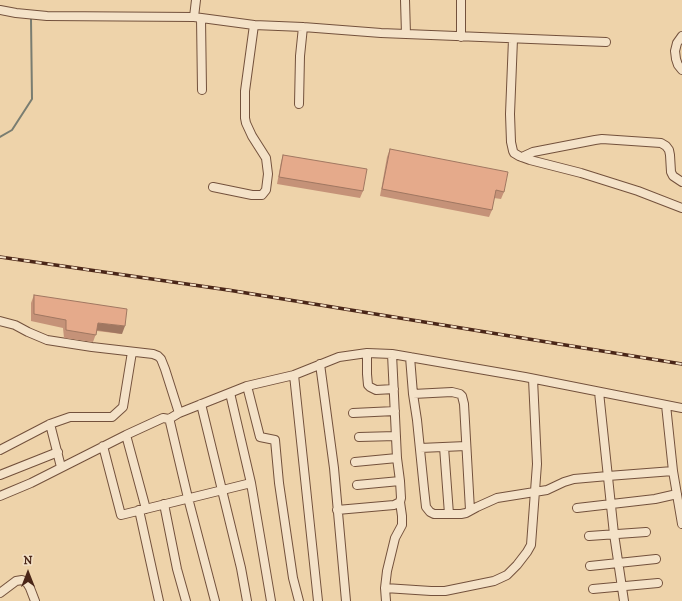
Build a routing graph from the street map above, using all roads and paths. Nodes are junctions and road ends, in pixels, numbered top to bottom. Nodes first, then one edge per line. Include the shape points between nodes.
1 (196, 0) edge
2 (405, 0) edge
3 (461, 0) edge
4 (0, 10) edge
5 (198, 18) junction
6 (254, 25) junction
7 (303, 27) junction
8 (406, 34) junction
9 (682, 36) edge
10 (461, 37) junction
11 (513, 39) junction
12 (606, 42) dead end
13 (682, 70) edge
14 (202, 90) dead end
15 (299, 104) dead end
16 (522, 157) junction
17 (682, 182) edge
18 (213, 187) dead end
19 (682, 208) edge
20 (0, 321) edge
21 (132, 352) junction
22 (367, 354) junction
23 (392, 354) junction
24 (410, 357) junction
25 (320, 364) junction
26 (294, 375) junction
27 (532, 379) junction
28 (247, 386) junction
29 (394, 389) junction
30 (599, 392) junction
31 (230, 393) junction
32 (413, 394) junction
33 (201, 404) junction
34 (666, 405) junction
35 (682, 408) edge
36 (395, 411) junction
37 (353, 413) dead end
38 (179, 414) junction
39 (169, 418) junction
40 (50, 424) junction
41 (126, 435) junction
42 (396, 436) junction
43 (359, 437) dead end
44 (103, 446) junction
45 (466, 446) junction
46 (444, 447) junction
47 (420, 448) junction
48 (0, 450) edge
49 (58, 452) junction
50 (398, 458) junction
51 (355, 462) dead end
52 (61, 467) junction
53 (673, 471) junction
54 (0, 475) edge
55 (608, 476) junction
56 (400, 481) junction
57 (251, 483) junction
58 (357, 485) dead end
59 (222, 490) junction
60 (535, 493) junction
61 (677, 494) junction
62 (0, 496) edge
63 (188, 498) junction
64 (400, 502) junction
65 (164, 504) junction
66 (610, 504) junction
67 (577, 508) dead end
68 (143, 510) junction
69 (337, 510) junction
70 (470, 510) junction
71 (449, 514) junction
72 (682, 524) edge
73 (646, 532) dead end
74 (614, 534) junction
75 (589, 536) dead end
76 (656, 559) dead end
77 (618, 563) junction
78 (590, 566) dead end
79 (658, 583) dead end
80 (622, 586) junction
81 (385, 588) junction
82 (592, 589) dead end
83 (0, 593) edge
84 (35, 601) edge
85 (159, 601) edge
86 (186, 601) edge
87 (215, 601) edge
88 (247, 601) edge
89 (271, 601) edge
90 (299, 601) edge
91 (318, 601) edge
92 (346, 601) edge
93 (386, 601) edge
94 (624, 601) edge

1 - 5 street
2 - 8 street
3 - 10 street
4 - 5 street via 47,16
5 - 6 street
5 - 14 street
6 - 7 street
6 - 18 street via 244,99 246,123 266,158 266,190 262,195 252,195
7 - 8 street
7 - 15 street
8 - 10 street
9 - 13 street via 675,51 678,65
10 - 11 street
11 - 12 street
11 - 16 street via 511,142 514,153
16 - 17 street via 533,152 602,139 661,143 669,150 673,176
16 - 19 street via 638,191
20 - 21 street via 47,340
21 - 38 street via 153,354 161,359
21 - 40 street via 123,407 112,417 70,417
22 - 23 street
22 - 25 street via 339,357
22 - 29 street via 368,385 376,390
23 - 24 street
23 - 29 street
24 - 27 street
24 - 32 street
25 - 26 street
25 - 69 street
26 - 28 street
26 - 91 street
27 - 30 street
27 - 60 street via 537,464
28 - 31 street
28 - 90 street via 260,437 275,440 278,483
29 - 36 street
30 - 34 street
30 - 55 street
31 - 33 street
31 - 57 street
32 - 45 street via 460,394 463,400
32 - 47 street
33 - 38 street
33 - 59 street
34 - 35 street
34 - 53 street
36 - 37 street
36 - 42 street
38 - 39 street
39 - 41 street via 163,418
39 - 63 street
40 - 48 street
40 - 49 street
41 - 44 street
41 - 68 street
42 - 43 street
42 - 50 street
44 - 52 street
44 - 68 street via 121,514
45 - 46 street
45 - 70 street
46 - 47 street
46 - 71 street
47 - 71 street via 426,506 434,514
49 - 52 street
49 - 54 street
50 - 51 street
50 - 56 street
52 - 62 street
53 - 55 street
53 - 61 street
55 - 60 street via 574,479
55 - 66 street
56 - 58 street
56 - 64 street
57 - 59 street
57 - 89 street
59 - 63 street
59 - 88 street
60 - 70 street via 497,498
60 - 81 street via 531,545 507,574 494,581 446,591
61 - 66 street
61 - 72 street
63 - 65 street
63 - 87 street
64 - 69 street via 394,505
64 - 81 street via 402,524 395,538
65 - 68 street
65 - 86 street
66 - 67 street
66 - 74 street
68 - 85 street
69 - 92 street
70 - 71 street via 461,514
73 - 74 street
74 - 75 street
74 - 77 street
76 - 77 street
77 - 78 street
77 - 80 street
79 - 80 street
80 - 82 street
80 - 94 street
81 - 93 street
83 - 84 street via 16,581 24,581

